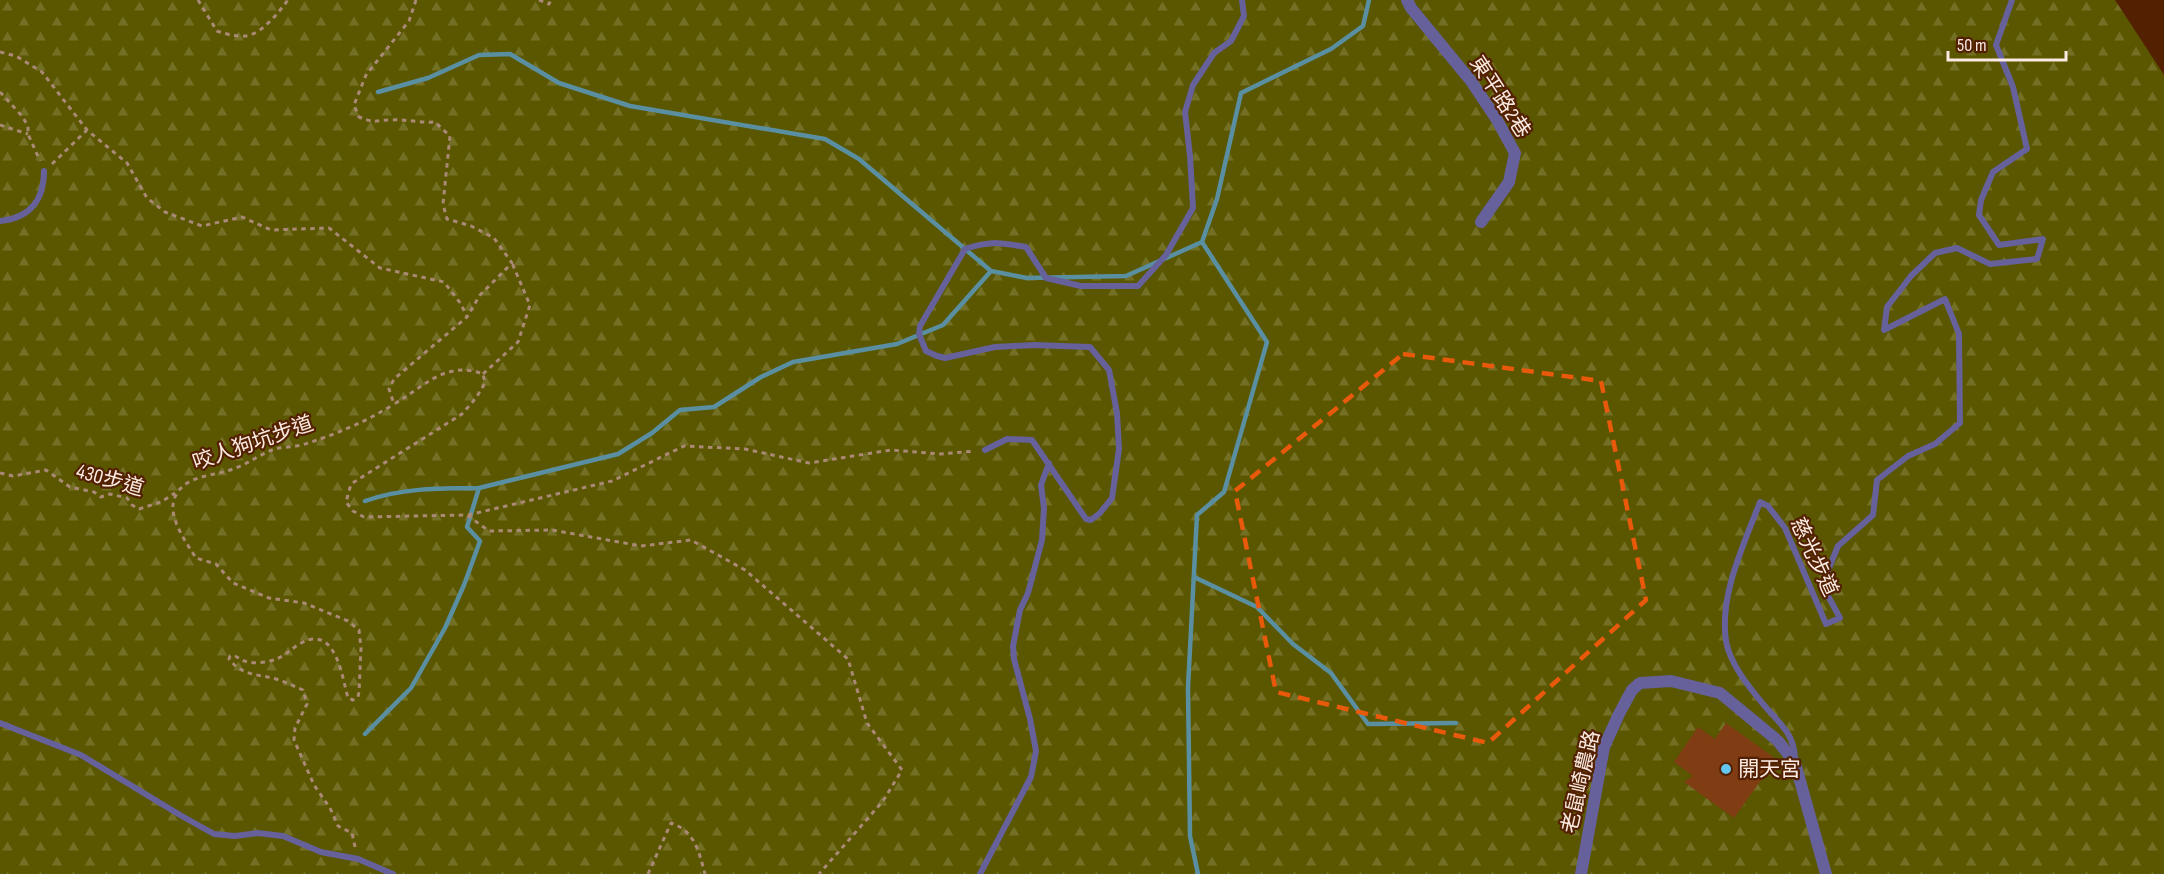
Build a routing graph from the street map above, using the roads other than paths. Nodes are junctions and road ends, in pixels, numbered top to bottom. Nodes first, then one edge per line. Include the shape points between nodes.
1 (1242, 0) edge
2 (1407, 0) edge
3 (2012, 0) edge
4 (44, 171) road end
5 (0, 221) edge
6 (1481, 222) dead end
7 (985, 450) road end
8 (1049, 463) junction
9 (0, 723) edge
10 (1795, 763) junction
11 (393, 874) edge
12 (980, 874) edge
13 (1581, 874) edge
14 (1826, 874) edge

1 - 8 lane via 1244,16 1231,41 1214,54 1193,85 1185,112 1192,208 1166,255 1138,285 1081,286 1046,278 1026,247 980,243 965,249 920,327 926,351 945,358 995,347 1090,347 1109,370 1117,413 1119,449 1112,498 1100,513 1086,519
2 - 6 street, 東平路2巷 via 1471,81 1515,153 1509,182
3 - 10 lane, 慈光步道 via 1996,45 2013,87 2026,149 1993,172 1979,215 1999,245 2043,239 2037,259 1990,264 1957,248 1935,253 1887,308 1884,330 1945,300 1959,334 1960,423 1935,444 1908,456 1877,480 1873,515 1838,546 1822,585 1840,618 1826,624 1785,528 1768,506 1760,502 1740,549 1725,610 1726,642 1738,670 1791,737
4 - 5 lane via 44,187 35,204 12,220
7 - 8 lane via 1007,439 1032,440
8 - 12 lane via 1041,484 1042,540 1013,646 1036,751 1031,777
9 - 11 lane via 81,755 214,834 284,836
10 - 13 street, 老鼠崎農路 via 1778,741 1720,693 1671,681 1640,683 1632,690 1604,747
10 - 14 street, 老鼠崎農路

